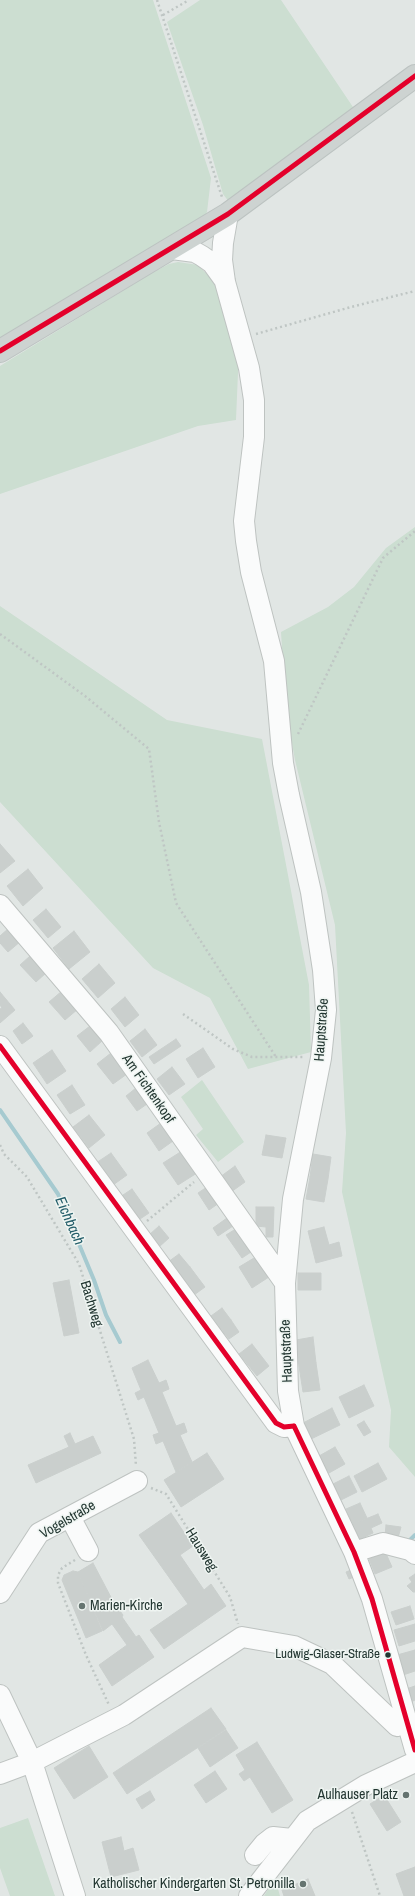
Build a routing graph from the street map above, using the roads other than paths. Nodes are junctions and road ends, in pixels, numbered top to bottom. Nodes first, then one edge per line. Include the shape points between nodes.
1 (415, 76) edge
2 (228, 214) junction
3 (172, 248) junction
4 (225, 282) junction
5 (0, 351) edge
6 (0, 905) edge
7 (0, 1046) edge
8 (285, 1283) junction
9 (294, 1426) junction
10 (136, 1481) road end
11 (70, 1517) junction
12 (88, 1551) road end
13 (354, 1552) junction
14 (415, 1554) edge
15 (0, 1593) edge
16 (0, 1695) edge
17 (407, 1722) junction
18 (415, 1750) edge
19 (32, 1762) junction
20 (415, 1762) edge
21 (0, 1774) edge
22 (292, 1839) junction
23 (255, 1855) dead end
24 (75, 1896) edge
25 (249, 1896) edge

1 - 2 main road
2 - 3 main road
2 - 4 street via 222,260
3 - 4 street via 195,252 202,256 212,263
3 - 5 main road
4 - 8 street, Hauptstraße via 242,338 254,400 253,444 244,521 246,541 251,572 274,661 284,769 324,970 326,1010 321,1058 293,1200
6 - 8 street, Am Fichtenkopf via 109,1033
7 - 9 street via 276,1424 284,1427
8 - 9 street, Hauptstraße via 288,1391
9 - 13 street, Hauptstraße
10 - 11 street, Vogelstraße
11 - 12 street
11 - 15 street, Vogelstraße via 39,1533
13 - 14 street via 384,1543 410,1550
13 - 17 street, Hauptstraße via 372,1600
16 - 19 street
17 - 18 street, Hauptstraße
17 - 19 street via 397,1726 332,1664 294,1646 242,1637 116,1720
19 - 21 street
19 - 24 street
20 - 22 street via 366,1785 307,1821
22 - 23 street via 272,1838
22 - 25 street

